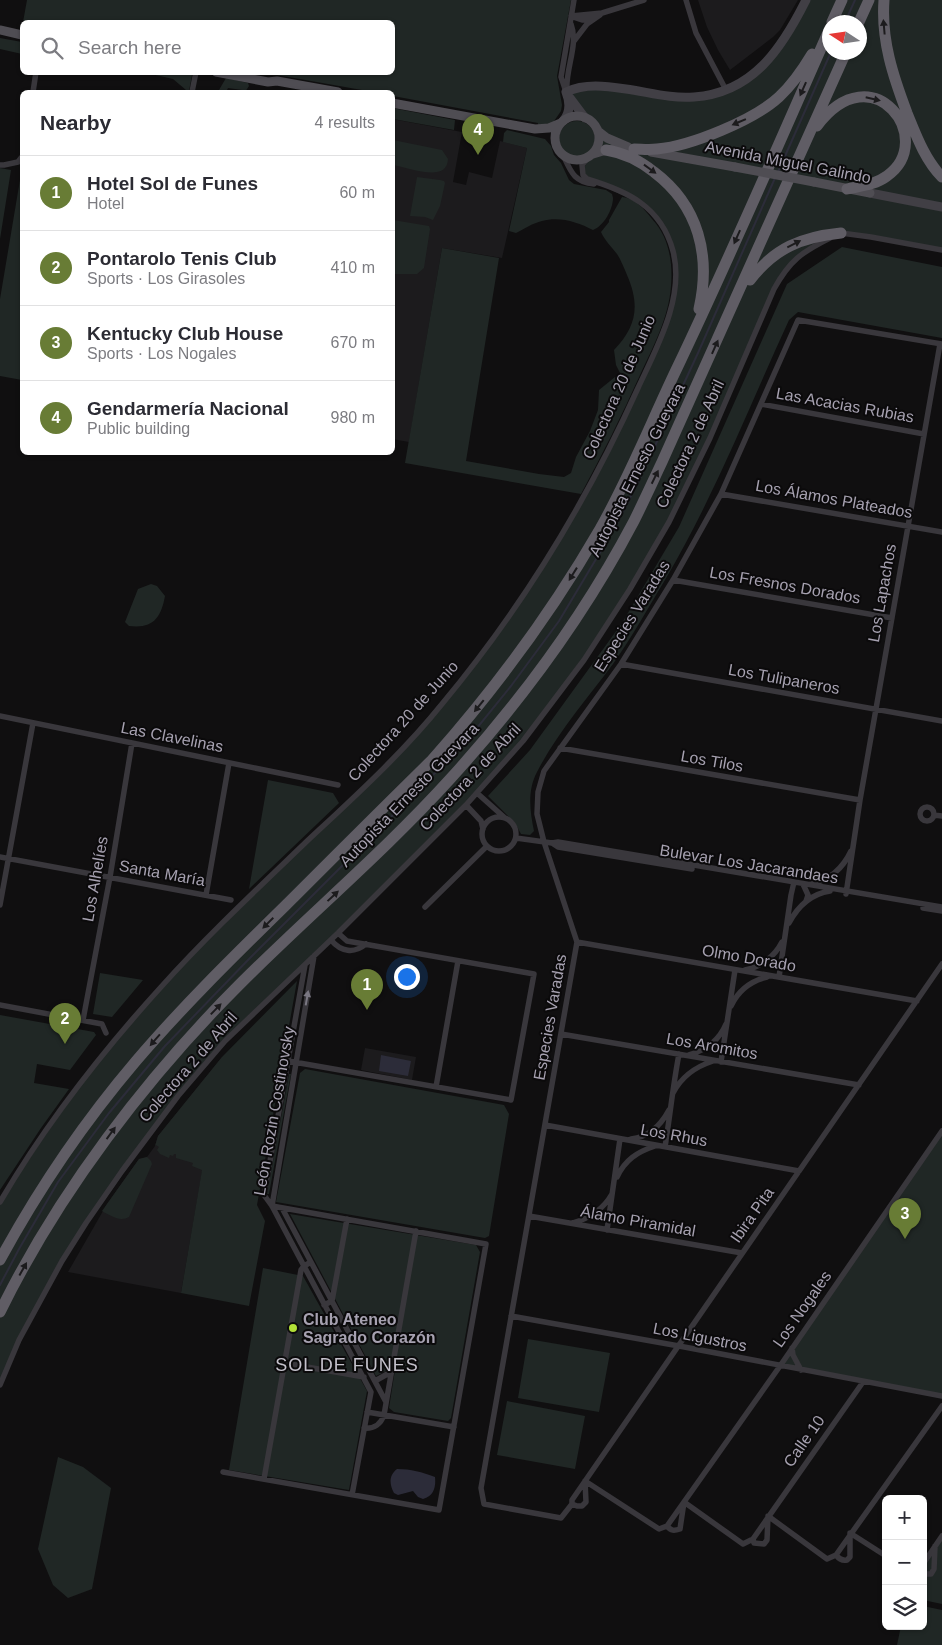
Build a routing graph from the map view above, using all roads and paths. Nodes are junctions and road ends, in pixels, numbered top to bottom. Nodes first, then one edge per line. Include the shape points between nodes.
1 (574, 0) edge
2 (644, 0) edge
3 (686, 0) edge
4 (806, 0) edge
5 (842, 0) edge
6 (869, 0) edge
7 (884, 0) edge
8 (602, 14) junction
9 (834, 15) edge
10 (862, 15) edge
11 (571, 19) junction
12 (594, 19) junction
13 (0, 30) edge
14 (20, 35) edge
15 (822, 36) edge
16 (573, 42) junction
17 (822, 42) edge
18 (842, 60) edge
19 (36, 75) edge
20 (195, 75) edge
21 (232, 75) edge
22 (259, 75) edge
23 (278, 81) junction
24 (33, 90) edge
25 (192, 90) edge
26 (327, 90) edge
27 (726, 90) junction
28 (566, 91) junction
29 (395, 103) edge
30 (585, 118) junction
31 (562, 122) junction
32 (911, 124) junction
33 (535, 129) junction
34 (598, 131) junction
35 (555, 140) junction
36 (807, 140) junction
37 (631, 148) junction
38 (606, 150) junction
39 (563, 155) junction
40 (590, 156) junction
41 (20, 159) edge
42 (0, 165) edge
43 (942, 177) edge
44 (601, 185) junction
45 (846, 188) junction
46 (870, 193) junction
47 (942, 206) edge
48 (841, 233) junction
49 (942, 250) edge
50 (735, 302) junction
51 (692, 338) junction
52 (941, 344) edge
53 (761, 404) junction
54 (924, 434) junction
55 (721, 494) junction
56 (908, 526) junction
57 (942, 532) edge
58 (673, 580) junction
59 (892, 618) junction
60 (621, 664) junction
61 (876, 710) junction
62 (0, 716) edge
63 (942, 721) edge
64 (32, 723) junction
65 (132, 743) junction
66 (560, 748) junction
67 (229, 763) junction
68 (338, 785) dead end
69 (477, 793) junction
70 (860, 800) junction
71 (466, 805) junction
72 (934, 815) dead end
73 (942, 816) edge
74 (505, 818) junction
75 (483, 829) junction
76 (516, 838) junction
77 (544, 842) junction
78 (487, 846) junction
79 (853, 847) junction
80 (0, 857) edge
81 (8, 859) junction
82 (834, 874) junction
83 (110, 877) junction
84 (848, 880) junction
85 (794, 884) junction
86 (805, 885) junction
87 (833, 890) junction
88 (846, 892) junction
89 (206, 895) junction
90 (791, 895) junction
91 (231, 900) dead end
92 (804, 902) junction
93 (0, 905) edge
94 (425, 907) dead end
95 (942, 907) edge
96 (942, 911) edge
97 (787, 927) junction
98 (338, 933) junction
99 (784, 938) junction
100 (331, 940) junction
101 (577, 942) junction
102 (366, 944) junction
103 (314, 956) junction
104 (767, 960) junction
105 (458, 961) junction
106 (306, 964) junction
107 (942, 964) edge
108 (781, 965) junction
109 (741, 970) junction
110 (769, 975) junction
111 (779, 977) junction
112 (734, 981) junction
113 (746, 987) junction
114 (917, 1001) junction
115 (0, 1005) edge
116 (729, 1010) junction
117 (83, 1020) junction
118 (727, 1020) junction
119 (106, 1032) dead end
120 (561, 1034) junction
121 (713, 1043) junction
122 (706, 1048) junction
123 (723, 1052) junction
124 (678, 1054) junction
125 (688, 1056) junction
126 (712, 1060) junction
127 (288, 1062) junction
128 (721, 1062) junction
129 (296, 1063) junction
130 (676, 1068) junction
131 (689, 1073) junction
132 (858, 1085) junction
133 (436, 1087) junction
134 (672, 1095) junction
135 (670, 1108) junction
136 (545, 1125) junction
137 (656, 1128) junction
138 (942, 1131) edge
139 (650, 1133) junction
140 (667, 1137) junction
141 (626, 1140) junction
142 (657, 1146) junction
143 (665, 1147) junction
144 (618, 1151) junction
145 (632, 1157) junction
146 (799, 1171) junction
147 (615, 1180) junction
148 (613, 1190) junction
149 (0, 1202) edge
150 (272, 1206) junction
151 (282, 1208) junction
152 (599, 1211) junction
153 (529, 1216) junction
154 (592, 1216) junction
155 (346, 1219) junction
156 (609, 1219) junction
157 (571, 1224) junction
158 (594, 1228) junction
159 (607, 1230) junction
160 (416, 1231) junction
161 (742, 1254) junction
162 (0, 1260) edge
163 (311, 1262) junction
164 (304, 1266) junction
165 (332, 1301) junction
166 (324, 1304) junction
167 (0, 1312) edge
168 (511, 1316) junction
169 (679, 1346) junction
170 (792, 1348) junction
171 (284, 1364) junction
172 (780, 1366) junction
173 (802, 1370) junction
174 (392, 1372) junction
175 (371, 1373) junction
176 (363, 1377) junction
177 (375, 1381) junction
178 (863, 1382) junction
179 (0, 1385) edge
180 (942, 1396) edge
181 (386, 1402) junction
182 (942, 1406) edge
183 (367, 1412) junction
184 (384, 1415) junction
185 (454, 1427) junction
186 (364, 1428) junction
187 (223, 1472) dead end
188 (264, 1479) junction
189 (585, 1481) junction
190 (352, 1495) junction
191 (684, 1502) junction
192 (572, 1504) junction
193 (768, 1516) junction
194 (562, 1518) joint
195 (667, 1526) junction
196 (850, 1533) junction
197 (942, 1536) edge
198 (753, 1539) junction
199 (935, 1546) junction
200 (882, 1553) edge
201 (836, 1555) junction
202 (927, 1558) edge
203 (927, 1574) edge

1 - 11 street
2 - 8 street
3 - 27 street via 699,39
4 - 27 main road via 784,40 766,64 747,80
5 - 9 highway, Autopista Ernesto Guevara
6 - 10 highway
32 -> 7 highway via 889,59 883,19
8 - 11 street
8 - 12 street
11 - 12 street
11 - 16 street
11 - 28 street via 561,77
12 - 16 street
13 - 14 main road
15 -> 37 highway via 798,75 760,112 678,145 656,149
16 - 28 street
17 -> 51 highway, Autopista Ernesto Guevara
18 - 36 highway, Autopista Ernesto Guevara
19 - 24 street
20 - 25 street
21 - 23 main road
22 - 23 main road
23 - 26 main road
27 - 28 main road via 694,97 599,86
28 - 30 main road
28 - 31 main road via 569,108
29 - 33 main road
30 - 31 main road via 574,116
30 - 34 main road
31 - 33 main road via 549,128
31 - 35 main road
32 - 43 highway via 925,153
32 - 46 highway via 913,145 908,163 896,179
33 - 35 main road
34 - 37 main road, Avenida Miguel Galindo via 606,138
34 - 40 main road via 599,143
35 - 39 main road
36 -> 45 highway via 822,120 846,100 868,97 891,107 905,134 900,162 877,182
36 - 50 highway, Autopista Ernesto Guevara
37 - 38 main road, Avenida Miguel Galindo
37 - 45 main road, Avenida Miguel Galindo, bridge
38 - 40 main road, Avenida Miguel Galindo
38 -> 51 highway via 625,154 658,175 677,194 694,221 705,271
39 - 40 main road via 578,161
39 - 44 street, Colectora 20 de Junio via 579,180
40 - 44 street, Colectora 20 de Junio via 582,165 583,176
41 - 42 street
44 - 149 street, Colectora 20 de Junio via 631,196 651,211 673,250 676,281 673,300 654,354 586,495 529,588 442,705 361,791 206,939 126,1026 46,1130
45 - 46 main road, Avenida Miguel Galindo
46 - 47 main road, Avenida Miguel Galindo
48 - 49 street
50 -> 48 highway via 770,258 802,240
48 - 69 street, Colectora 2 de Abril via 797,257 781,276 706,446 669,522 630,589 584,660 523,741
167 -> 50 highway, Autopista Ernesto Guevara via 56,1214 133,1104 241,984 450,780 502,719 553,651 634,521
51 -> 162 highway, Autopista Ernesto Guevara via 600,528 508,670 432,760 219,971 135,1062 70,1147
52 - 53 street, Especies Varadas via 798,320
52 - 54 street, Los Lapachos
53 - 54 street, Las Acacias Rubias
53 - 55 street, Especies Varadas
54 - 56 street, Los Lapachos
55 - 56 street, Los Álamos Plateados
55 - 58 street, Especies Varadas
56 - 57 street, Los Álamos Plateados
56 - 59 street, Los Lapachos
58 - 59 street, Los Fresnos Dorados
58 - 60 street, Especies Varadas
59 - 61 street, Los Lapachos
60 - 61 street, Los Tulipaneros
60 - 66 street, Especies Varadas
61 - 63 street, Los Tulipaneros
61 - 70 street, Los Lapachos
62 - 64 street, Las Clavelinas
64 - 65 street, Las Clavelinas
64 - 81 street
65 - 67 street, Las Clavelinas
65 - 83 street, Los Alhelíes
66 - 70 street, Los Tilos
66 - 77 street, Especies Varadas via 544,772 538,792 537,814
67 - 68 street, Las Clavelinas
67 - 89 street
69 - 71 street, Colectora 2 de Abril
69 - 74 street
70 - 79 street, Los Lapachos
71 - 75 street via 482,821
71 - 98 street, Colectora 2 de Abril
72 - 73 street
74 - 75 street via 494,818
74 - 76 street via 514,826
75 - 78 street
76 - 77 street, Bulevar Los Jacarandaes
76 - 78 street via 511,846 501,851
77 - 85 street, Bulevar Los Jacarandaes
77 - 101 street, Especies Varadas
78 - 94 street
79 - 82 street, Los Lapachos
79 - 84 street, Los Lapachos
80 - 81 street, Santa María
81 - 83 street, Santa María
81 - 93 street
82 - 84 street via 846,876
82 - 86 street
82 - 87 street via 830,880
83 - 89 street, Santa María
83 - 117 street, Los Alhelíes
84 - 88 street, Los Lapachos
85 - 86 street, Bulevar Los Jacarandaes
85 - 90 street
86 - 87 street, Bulevar Los Jacarandaes
86 - 92 street via 808,896
87 - 88 street, Bulevar Los Jacarandaes
87 - 92 street
88 - 95 street, Bulevar Los Jacarandaes
88 - 96 street, Bulevar Los Jacarandaes
89 - 91 street, Santa María
90 - 92 street via 795,902
90 - 97 street
92 - 97 street
97 - 99 street
98 - 100 street, Colectora 2 de Abril
98 - 102 street via 345,940
99 - 104 street
99 - 108 street
100 - 102 street via 339,948 353,951
100 - 103 street, Colectora 2 de Abril
101 - 109 street, Olmo Dorado
101 - 120 street, Especies Varadas
102 - 105 street
103 - 106 street, Colectora 2 de Abril
129 -> 103 street, León Rozin Costinovsky
104 - 108 street via 774,959
104 - 109 street
104 - 110 street via 764,971
105 - 133 street
105 - 133 street via 534,974 511,1100
106 - 127 street, León Rozin Costinovsky
106 - 179 street, Colectora 2 de Abril via 225,1041 140,1145 56,1270 19,1340
107 - 114 street, Ibira Pita
108 - 111 street
109 - 110 street, Olmo Dorado
109 - 112 street
109 - 113 street via 750,980
110 - 111 street, Olmo Dorado
110 - 113 street
111 - 114 street, Olmo Dorado
112 - 113 street via 739,988
112 - 116 street
113 - 116 street
114 - 132 street, Ibira Pita
115 - 117 street
116 - 118 street
117 - 119 street via 102,1024
118 - 121 street
118 - 123 street
120 - 124 street, Los Aromitos
120 - 136 street, Especies Varadas
121 - 122 street
121 - 123 street
122 - 125 street
122 - 126 street via 706,1057
123 - 128 street
124 - 125 street, Los Aromitos
124 - 130 street
125 - 126 street, Los Aromitos
125 - 131 street via 692,1061
126 - 128 street, Los Aromitos
126 - 131 street
127 - 129 street
127 - 150 street, León Rozin Costinovsky via 264,1195
128 - 132 street, Los Aromitos
129 - 133 street
129 - 150 street, León Rozin Costinovsky
130 - 131 street via 682,1074
130 - 134 street
131 - 134 street
132 - 146 street, Ibira Pita
134 - 135 street
135 - 137 street
135 - 140 street
136 - 141 street, Los Rhus
136 - 153 street, Especies Varadas
137 - 139 street
137 - 140 street via 665,1132
138 - 170 street, Los Nogales
139 - 141 street
139 - 142 street via 649,1138
140 - 143 street
141 - 142 street, Los Rhus
141 - 144 street
141 - 145 street via 635,1150
142 - 143 street, Los Rhus
142 - 145 street
143 - 146 street, Los Rhus
144 - 145 street via 625,1158
144 - 147 street
145 - 147 street
146 - 161 street, Ibira Pita
147 - 148 street
148 - 152 street
148 - 156 street
150 - 151 street
150 - 164 street
151 - 155 street
151 - 163 street
152 - 154 street
152 - 156 street
153 - 157 street, Álamo Piramidal
153 - 168 street, Especies Varadas
154 - 157 street
154 - 158 street
155 - 160 street
155 - 165 street
156 - 159 street
157 - 158 street, Álamo Piramidal
158 - 159 street, Álamo Piramidal
159 - 161 street, Álamo Piramidal
160 - 174 street
160 - 185 street via 486,1244
161 - 169 street, Ibira Pita
163 - 164 street
163 - 165 street
164 - 166 street
164 - 171 street
165 - 166 street
165 - 175 street
166 - 176 street
168 - 169 street, Los Ligustros
168 - 194 street, Especies Varadas via 481,1488 484,1504
169 - 172 street, Los Ligustros
169 - 189 street, Ibira Pita
170 - 172 street, Los Nogales
170 - 173 street
171 - 176 street
171 - 188 street
172 - 173 street, Los Ligustros
172 - 191 street, Los Nogales
173 - 178 street, Los Ligustros
174 - 177 street
174 - 181 street
175 - 176 street
175 - 177 street
176 - 183 street via 371,1392
177 - 181 street
178 - 180 street, Los Ligustros
178 - 193 street, Calle 10
181 - 184 street
182 - 196 street
183 - 184 street
183 - 186 street
184 - 185 street
184 - 186 street via 377,1425
185 - 190 street via 439,1510
186 - 190 street
187 - 188 street
188 - 190 street
189 - 192 street, Ibira Pita
189 - 192 street, Ibira Pita via 586,1502 582,1506
189 - 195 street via 659,1529
191 - 195 street, Los Nogales
191 - 195 street, Los Nogales via 680,1529 674,1531
191 - 198 street via 743,1544
192 - 194 street, Ibira Pita
193 - 198 street, Calle 10
193 - 198 street, Calle 10 via 764,1544 754,1543
193 - 201 street via 827,1559
196 - 200 street
196 - 201 street
196 - 201 street via 850,1557 843,1560
197 - 199 street
199 - 202 street
199 - 203 street via 934,1569

